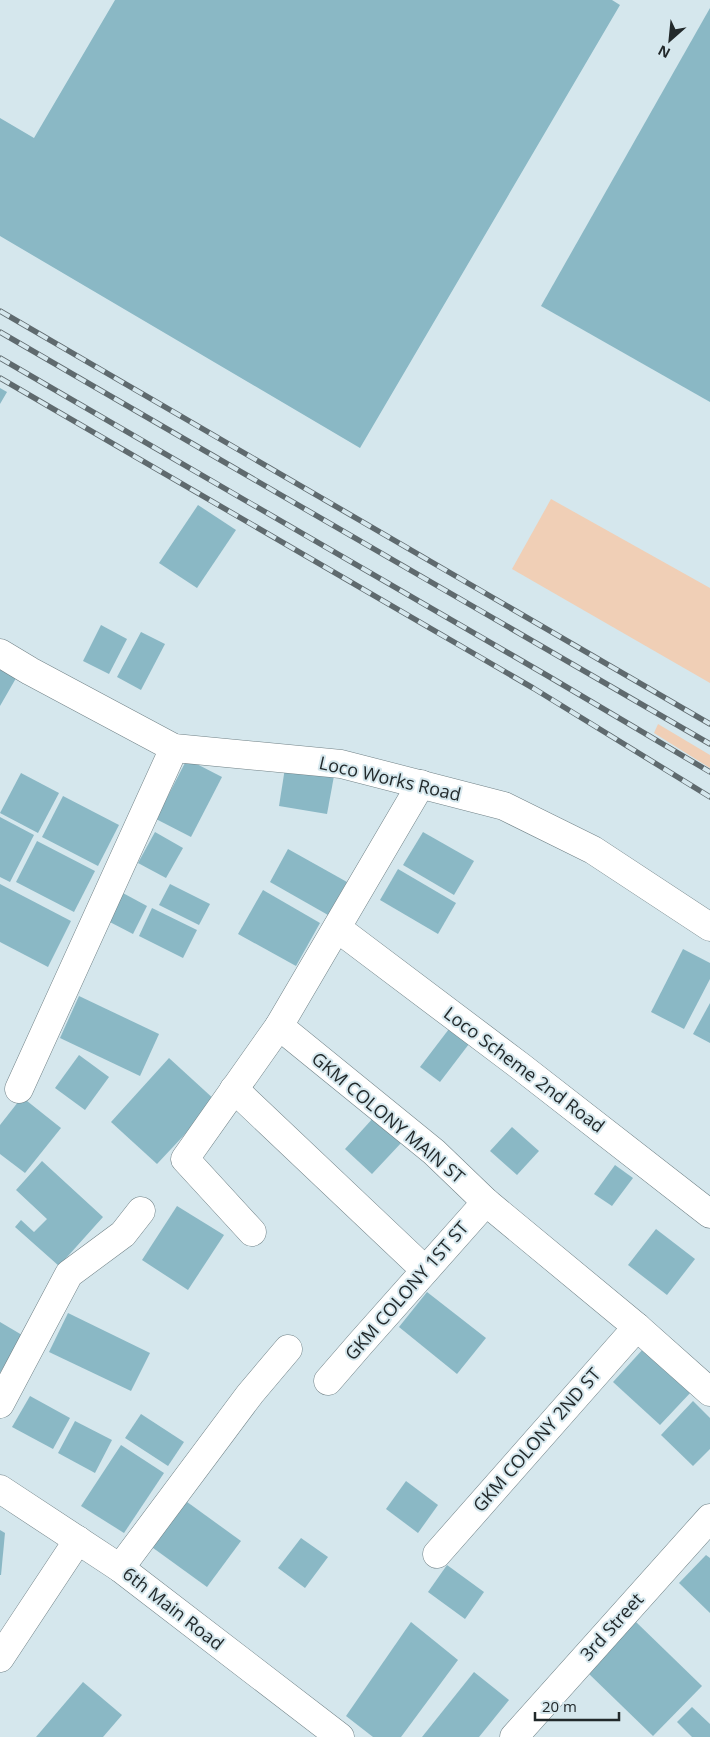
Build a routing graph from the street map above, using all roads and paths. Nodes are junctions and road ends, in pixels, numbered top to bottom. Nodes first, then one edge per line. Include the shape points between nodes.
1 (0, 653) edge
2 (174, 748) junction
3 (420, 784) junction
4 (710, 927) edge
5 (337, 928) junction
6 (279, 1026) junction
7 (19, 1089) dead end
8 (234, 1089) junction
9 (486, 1202) junction
10 (141, 1210) dead end
11 (710, 1214) edge
12 (252, 1232) dead end
13 (425, 1270) junction
14 (637, 1327) junction
15 (288, 1349) dead end
16 (328, 1382) dead end
17 (710, 1392) edge
18 (0, 1404) edge
19 (0, 1489) edge
20 (710, 1518) edge
21 (78, 1540) junction
22 (438, 1554) dead end
23 (120, 1568) junction
24 (0, 1658) edge
25 (340, 1737) edge
26 (514, 1737) edge

1 - 2 street, Loco Works Road
2 - 3 street, Loco Works Road via 341,764
2 - 7 street
3 - 4 street, Loco Works Road via 504,806 593,850
3 - 5 street
5 - 6 street
5 - 11 street, Loco Scheme 2nd Road
6 - 8 street
6 - 9 street, GKM COLONY MAIN ST via 434,1152
8 - 12 street via 185,1159
8 - 13 street
9 - 13 street, GKM COLONY 1ST ST
9 - 14 street, GKM COLONY MAIN ST
10 - 18 street via 122,1234 69,1274
13 - 16 street, GKM COLONY 1ST ST
14 - 17 street, GKM COLONY MAIN ST
14 - 22 street, GKM COLONY 2ND ST
15 - 23 street via 250,1394
19 - 21 street, 6th Main Road
20 - 26 street, 3rd Street
21 - 23 street, 6th Main Road
21 - 24 street
23 - 25 street, 6th Main Road

